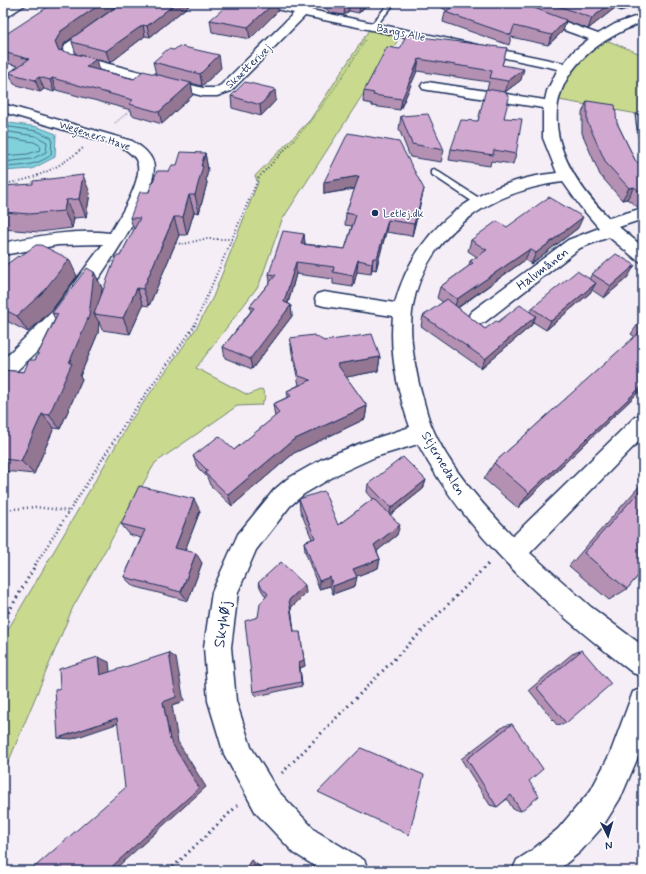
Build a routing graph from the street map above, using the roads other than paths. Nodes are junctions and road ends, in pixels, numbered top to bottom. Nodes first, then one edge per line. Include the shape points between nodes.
1 (22, 3) edge
2 (132, 3) edge
3 (262, 3) edge
4 (392, 3) edge
5 (307, 7) edge
6 (526, 12) edge
7 (3, 15) edge
8 (643, 18) edge
9 (373, 26) junction
10 (598, 38) junction
11 (565, 67) junction
12 (428, 86) dead end
13 (550, 105) junction
14 (3, 108) edge
15 (639, 117) dead end
16 (643, 137) edge
17 (434, 172) dead end
18 (568, 177) junction
19 (479, 202) junction
20 (643, 214) edge
21 (609, 227) junction
22 (114, 239) junction
23 (3, 249) edge
24 (643, 256) edge
25 (324, 299) dead end
26 (403, 311) junction
27 (478, 317) dead end
28 (3, 371) edge
29 (643, 423) edge
30 (424, 433) junction
31 (513, 553) junction
32 (643, 663) edge
33 (643, 702) edge
34 (353, 871) edge
35 (528, 871) edge

1 - 7 street
2 - 5 street, Skætterivej via 70,47 68,57 208,92 226,88
3 - 5 street, Bangs Alle
4 - 9 lane
5 - 9 street, Bangs Alle
6 - 10 street
8 - 10 street
9 - 11 street, Bangs Alle
10 - 11 street
11 - 13 street
12 - 13 street
13 - 18 street via 554,148
14 - 22 street, Wegeners Have via 127,144 142,155 146,171 143,185
15 - 16 lane
17 - 19 lane
18 - 19 street, Stjernedalen via 526,183
18 - 21 street via 583,199
19 - 26 street, Stjernedalen via 450,224 429,249 418,268
20 - 21 street, Halvmånen
21 - 24 street
21 - 27 street, Halvmånen via 574,244
22 - 23 street via 61,238
22 - 28 street, Wegeners Have via 60,316
25 - 26 street
26 - 30 street, Stjernedalen via 402,352 409,386
29 - 31 street
30 - 31 street, Stjernedalen via 466,500
30 - 34 street, Skyhøj via 401,438 345,461 293,488 252,532 233,568 220,611 217,642 222,705 233,740 248,774 275,812 290,827 329,858
31 - 32 street, Stjernedalen via 582,616
33 - 35 street via 618,770 597,807 572,839

